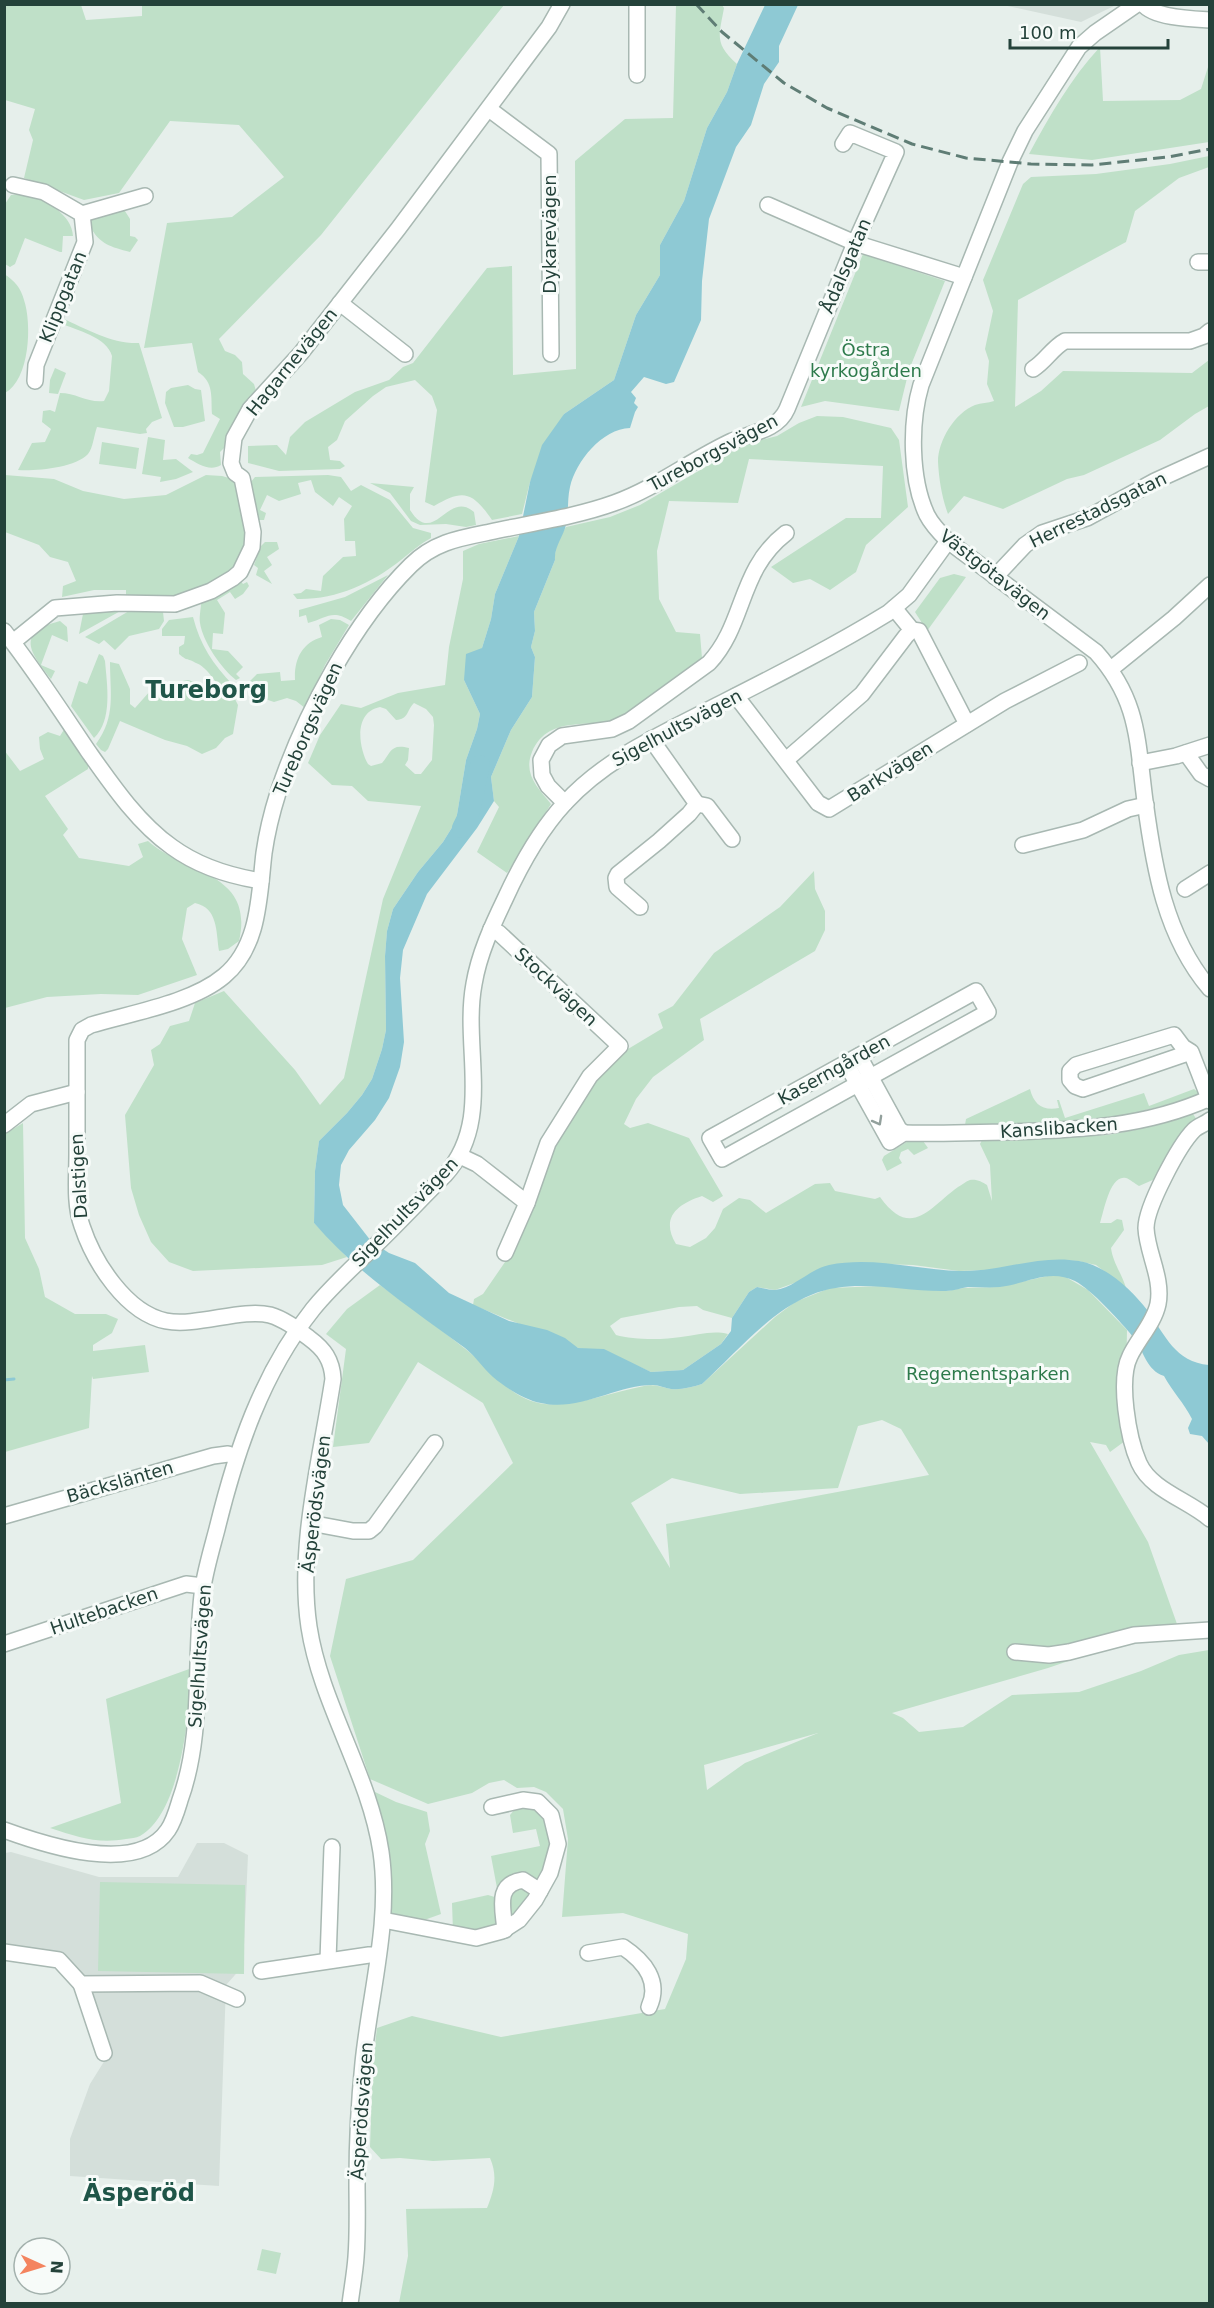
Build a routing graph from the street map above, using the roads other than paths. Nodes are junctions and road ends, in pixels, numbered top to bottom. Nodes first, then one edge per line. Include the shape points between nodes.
1 (562, 4) edge
2 (637, 4) edge
3 (1137, 4) edge
4 (1143, 4) edge
5 (1209, 20) edge
6 (637, 75) dead end
7 (489, 109) junction
8 (843, 144) dead end
9 (7, 185) edge
10 (145, 196) dead end
11 (768, 205) dead end
12 (82, 214) junction
13 (855, 243) junction
14 (964, 277) junction
15 (340, 303) junction
16 (1209, 330) edge
17 (405, 354) dead end
18 (551, 354) dead end
19 (1033, 369) dead end
20 (35, 381) dead end
21 (784, 415) joint
22 (1209, 456) edge
23 (786, 533) dead end
24 (948, 541) junction
25 (995, 577) junction
26 (1209, 585) edge
27 (894, 608) junction
28 (912, 630) junction
29 (9, 636) edge
30 (1079, 663) dead end
31 (1111, 669) junction
32 (736, 696) junction
33 (967, 724) junction
34 (651, 739) junction
35 (1209, 745) edge
36 (1186, 753) junction
37 (786, 760) junction
38 (1140, 763) junction
39 (1209, 779) edge
40 (565, 803) junction
41 (697, 804) junction
42 (1146, 805) junction
43 (732, 839) dead end
44 (1023, 845) dead end
45 (1209, 873) edge
46 (261, 881) junction
47 (1185, 889) dead end
48 (640, 907) dead end
49 (491, 929) junction
50 (1209, 989) edge
51 (85, 1027) joint
52 (1191, 1052) junction
53 (852, 1060) junction
54 (864, 1081) junction
55 (77, 1092) junction
56 (1209, 1099) edge
57 (1209, 1120) edge
58 (4, 1125) edge
59 (904, 1133) junction
60 (460, 1156) junction
61 (527, 1203) junction
62 (505, 1253) dead end
63 (279, 1318) joint
64 (298, 1330) junction
65 (435, 1443) dead end
66 (236, 1457) junction
67 (4, 1516) edge
68 (1209, 1519) edge
69 (310, 1523) junction
70 (203, 1586) junction
71 (1209, 1630) edge
72 (4, 1644) edge
73 (1015, 1652) dead end
74 (492, 1807) dead end
75 (4, 1830) edge
76 (332, 1847) dead end
77 (540, 1891) junction
78 (383, 1920) junction
79 (505, 1929) junction
80 (4, 1953) edge
81 (588, 1953) dead end
82 (378, 1956) junction
83 (328, 1960) junction
84 (261, 1971) dead end
85 (81, 1984) junction
86 (237, 1999) dead end
87 (649, 2007) dead end
88 (104, 2053) dead end
89 (350, 2304) edge

1 - 7 street, Hagarnevägen
2 - 6 street
3 - 14 street, Västgötavägen via 1079,47 1041,103 1014,152
4 - 5 street via 1158,13
7 - 15 street, Hagarnevägen
7 - 18 street, Dykarevägen via 549,154
8 - 13 street, Ådalsgatan via 849,133 896,152
9 - 12 street via 44,192
10 - 12 street
11 - 13 street
12 - 20 street, Klippgatan via 85,243 36,365
13 - 14 street
13 - 21 street, Ådalsgatan
14 - 24 street, Västgötavägen via 924,376 915,415 914,446 921,495 928,517
15 - 17 street
15 - 29 street, Hagarnevägen via 250,409 234,438 231,463 242,478 252,532 252,547 240,572 211,591 175,604 105,603 55,608
16 - 19 street via 1190,341 1065,341
21 - 46 street, Tureborgsvägen via 772,425 711,452 632,497 587,511 442,543 420,557 360,628 317,701 270,819
22 - 25 street, Herrestadsgatan via 1087,518 1042,533
23 - 40 street via 753,569 730,628 710,663 629,721 612,729 562,736 549,745 541,760 542,776
24 - 25 street, Västgötavägen
24 - 27 street, Sigelhultsvägen via 909,595
25 - 31 street, Västgötavägen via 1096,652
26 - 31 street
27 - 28 street
27 - 32 street, Sigelhultsvägen
28 - 33 street via 919,631
28 - 37 street via 862,694
29 - 46 street via 102,771 157,836 209,868
30 - 33 street, Barkvägen
31 - 38 street, Västgötavägen via 1130,706
32 - 34 street, Sigelhultsvägen
32 - 37 street, Barkvägen
33 - 37 street, Barkvägen via 829,808 818,803
34 - 40 street, Sigelhultsvägen via 607,766
34 - 41 street
35 - 36 street
36 - 38 street
36 - 39 street via 1200,774
38 - 42 street, Västgötavägen
40 - 49 street, Sigelhultsvägen via 523,862
41 - 43 street via 707,806
41 - 48 street via 618,874 617,887
42 - 44 street via 1083,830
42 - 50 street, Västgötavägen via 1168,916 1182,948
45 - 47 street
46 - 51 street, Tureborgsvägen via 250,939 226,974 186,997
49 - 60 street, Sigelhultsvägen via 473,986 472,1120
49 - 61 street, Stockvägen via 620,1046 590,1076 548,1143
51 - 55 street, Dalstigen via 77,1040
52 - 52 street via 1171,1035 1076,1065 1070,1071 1070,1080 1083,1089
52 - 56 street
53 - 54 street
53 - 54 street, Kaserngården via 976,991 988,1012
53 - 54 street, Kaserngården via 710,1138 722,1159
54 - 59 street
54 -> 59 street via 890,1142
55 - 58 street via 31,1104
55 - 63 street, Dalstigen via 77,1194 81,1224 90,1247 126,1299 166,1321 261,1314
56 - 59 street, Kanslibacken via 1102,1128
57 - 68 street via 1194,1130 1180,1152 1147,1218 1159,1302 1124,1375 1134,1449 1144,1471
60 - 61 street via 477,1164
60 - 64 street, Sigelhultsvägen via 338,1281
61 - 62 street
63 - 64 street, Äsperödsvägen
64 - 66 street, Sigelhultsvägen via 274,1369
64 - 69 street, Äsperödsvägen via 327,1354 333,1379
65 - 69 street via 369,1531
66 - 67 street, Bäckslänten via 213,1456
66 - 70 street, Sigelhultsvägen
69 - 78 street, Äsperödsvägen via 305,1580 309,1628 327,1694 374,1818 384,1883
70 - 72 street, Hultebacken via 186,1584
70 - 75 street, Sigelhultsvägen via 195,1734 186,1783 168,1831 145,1848 104,1854 66,1848
71 - 73 street via 1128,1636 1049,1655
74 - 77 street via 523,1800 538,1802 551,1815 558,1844
76 - 83 street
77 - 79 street via 519,1920
77 - 79 street via 523,1880 506,1887 502,1896
78 - 79 street via 476,1938
78 - 82 street, Äsperödsvägen
80 - 85 street via 59,1960
81 - 87 street via 623,1947 638,1957 653,1983 655,1995
82 - 83 street
82 - 89 street, Äsperödsvägen via 362,2076 357,2254
83 - 84 street
85 - 86 street via 200,1983
85 - 88 street

